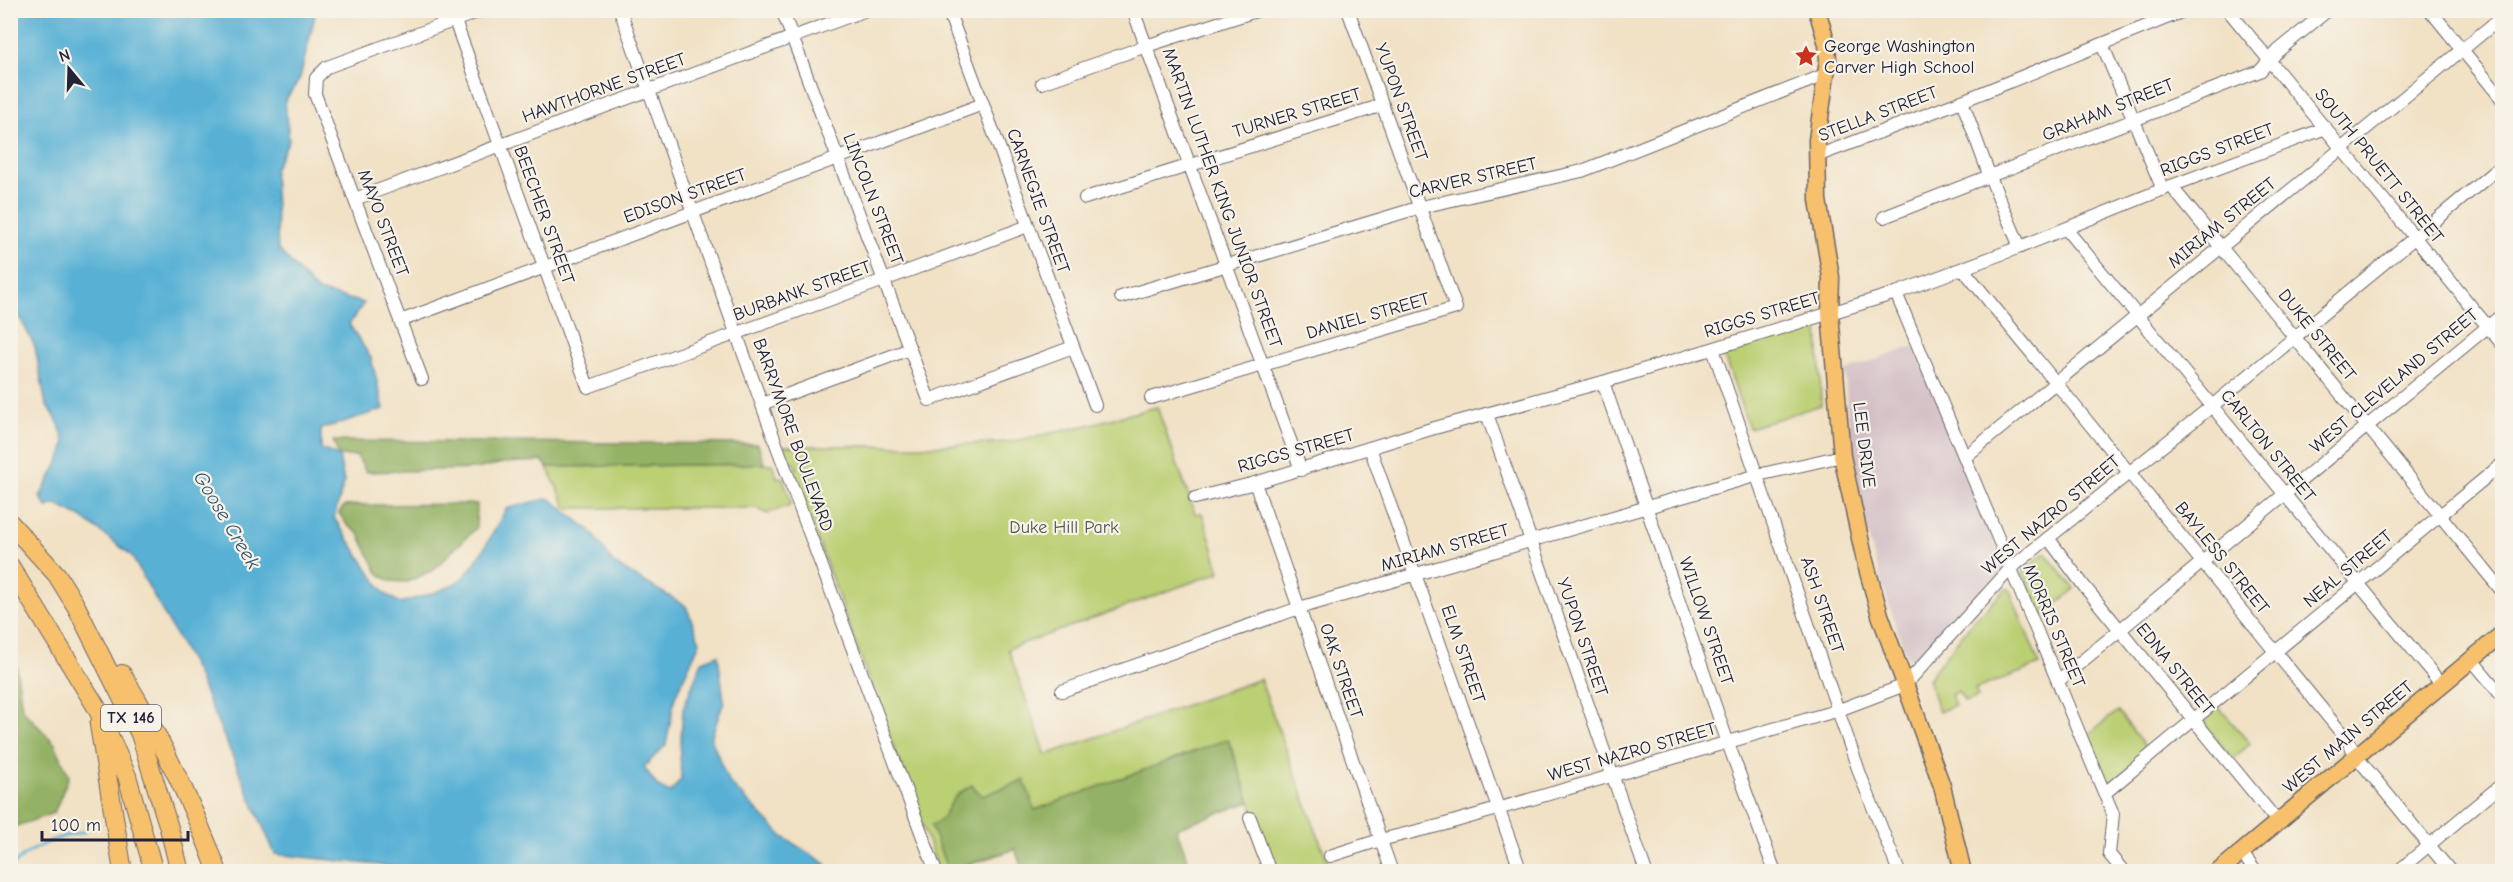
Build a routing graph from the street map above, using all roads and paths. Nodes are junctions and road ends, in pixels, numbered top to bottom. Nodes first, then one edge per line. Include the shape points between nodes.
1 (483, 10) edge
2 (620, 10) edge
3 (782, 10) edge
4 (866, 10) edge
5 (948, 10) edge
6 (1133, 10) edge
7 (1259, 10) edge
8 (1348, 10) edge
9 (1817, 10) edge
10 (2186, 10) edge
11 (2229, 10) edge
12 (2328, 10) edge
13 (2430, 10) edge
14 (2502, 17) edge
15 (455, 21) junction
16 (793, 38) junction
17 (2102, 44) junction
18 (1146, 46) junction
19 (2463, 50) junction
20 (2269, 59) junction
21 (1827, 74) junction
22 (1042, 83) dead end
23 (649, 90) junction
24 (2502, 99) edge
25 (1962, 101) junction
26 (983, 104) junction
27 (1383, 105) junction
28 (2134, 118) junction
29 (2326, 128) junction
30 (500, 145) junction
31 (2342, 147) junction
32 (1816, 156) junction
33 (838, 159) junction
34 (1190, 165) junction
35 (2502, 165) edge
36 (1990, 177) junction
37 (2167, 188) junction
38 (1084, 198) dead end
39 (355, 199) junction
40 (1421, 207) junction
41 (694, 212) junction
42 (1884, 217) dead end
43 (1028, 226) junction
44 (2066, 229) junction
45 (2414, 237) junction
46 (2020, 247) junction
47 (2222, 248) junction
48 (1228, 266) junction
49 (544, 267) junction
50 (1963, 269) junction
51 (884, 280) junction
52 (1896, 293) junction
53 (1121, 297) dead end
54 (1456, 308) joint
55 (1830, 313) junction
56 (2502, 315) edge
57 (2137, 316) junction
58 (400, 321) junction
59 (2488, 326) junction
60 (736, 333) junction
61 (2295, 337) junction
62 (2502, 344) edge
63 (1073, 347) junction
64 (910, 349) junction
65 (1713, 349) junction
66 (1264, 365) junction
67 (422, 379) dead end
68 (1603, 382) junction
69 (2055, 383) junction
70 (588, 387) joint
71 (1151, 398) dead end
72 (762, 404) junction
73 (1095, 405) dead end
74 (2212, 406) junction
75 (1487, 414) junction
76 (2367, 426) junction
77 (1370, 448) junction
78 (1842, 456) junction
79 (1965, 456) junction
80 (2502, 464) edge
81 (1301, 470) junction
82 (2128, 473) junction
83 (1758, 475) junction
84 (1256, 483) junction
85 (2285, 495) junction
86 (1195, 498) dead end
87 (1648, 507) junction
88 (2440, 515) junction
89 (10, 523) edge
90 (2048, 538) junction
91 (1530, 543) junction
92 (2201, 563) junction
93 (10, 566) edge
94 (2011, 568) junction
95 (1416, 575) junction
96 (2358, 584) junction
97 (2502, 591) edge
98 (76, 606) junction
99 (1299, 608) junction
100 (2120, 631) junction
101 (2502, 634) edge
102 (2276, 652) junction
103 (2472, 660) junction
104 (2058, 681) junction
105 (1905, 685) junction
106 (2442, 685) junction
107 (1062, 691) dead end
108 (2502, 696) edge
109 (97, 708) junction
110 (1839, 710) junction
111 (2194, 720) junction
112 (1728, 742) junction
113 (2356, 756) junction
114 (1611, 775) junction
115 (2502, 784) edge
116 (2105, 793) junction
117 (1498, 809) junction
118 (1250, 818) dead end
119 (2277, 821) junction
120 (1380, 840) junction
121 (2429, 845) junction
122 (2241, 852) junction
123 (1330, 856) dead end
124 (123, 872) edge
125 (154, 872) edge
126 (180, 872) edge
127 (218, 872) edge
128 (936, 872) edge
129 (1270, 872) edge
130 (1392, 872) edge
131 (1521, 872) edge
132 (1646, 872) edge
133 (1775, 872) edge
134 (1899, 872) edge
135 (1963, 872) edge
136 (2124, 872) edge
137 (2218, 872) edge
138 (2256, 872) edge
139 (2397, 872) edge
140 (2451, 872) edge

1 - 15 street
2 - 23 street, BARRYMORE BOULEVARD
3 - 16 street, LINCOLN STREET
4 - 16 street, HAWTHORNE STREET
5 - 26 street, CARNEGIE STREET
6 - 18 street, MARTIN LUTHER KING JUNIOR STREET
7 - 18 street
8 - 27 street, YUPON STREET
9 - 21 main road, LEE DRIVE via 1827,44
10 - 17 street, STELLA STREET
11 - 20 street, SOUTH PRUETT STREET
12 - 20 street, GRAHAM STREET
13 - 19 street
14 - 19 street, MIRIAM STREET
15 - 30 street, BEECHER STREET
15 - 39 street, MAYO STREET via 327,67 316,78 315,94
16 - 23 street, HAWTHORNE STREET
16 - 33 street, LINCOLN STREET
17 - 25 street, STELLA STREET
17 - 28 street, DUKE STREET
18 - 22 street
18 - 34 street, MARTIN LUTHER KING JUNIOR STREET
19 - 24 street
19 - 31 street, MIRIAM STREET
20 - 28 street, GRAHAM STREET via 2260,71
20 - 29 street, SOUTH PRUETT STREET
21 - 32 main road, LEE DRIVE
21 - 40 street, CARVER STREET via 1582,171
23 - 30 street, HAWTHORNE STREET
23 - 41 street, BARRYMORE BOULEVARD
25 - 32 street, STELLA STREET
25 - 36 street
26 - 33 street, EDISON STREET
26 - 43 street, CARNEGIE STREET
27 - 34 street, TURNER STREET
27 - 40 street, YUPON STREET
28 - 36 street, GRAHAM STREET
28 - 37 street, DUKE STREET
29 - 31 street, SOUTH PRUETT STREET
29 - 37 street, RIGGS STREET
30 - 39 street, HAWTHORNE STREET
30 - 49 street, BEECHER STREET
31 - 45 street, SOUTH PRUETT STREET
31 - 47 street, MIRIAM STREET
32 - 55 main road, LEE DRIVE via 1818,200 1832,278
33 - 41 street, EDISON STREET
33 - 51 street, LINCOLN STREET
34 - 38 street, TURNER STREET
34 - 48 street, MARTIN LUTHER KING JUNIOR STREET
35 - 45 street, WEST NAZRO STREET
36 - 42 street, GRAHAM STREET
36 - 46 street
37 - 44 street, RIGGS STREET
37 - 47 street, DUKE STREET
39 - 58 street, MAYO STREET
40 - 48 street, CARVER STREET
40 - 54 street, YUPON STREET
41 - 49 street, EDISON STREET
41 - 60 street, BARRYMORE BOULEVARD
43 - 51 street, BURBANK STREET
43 - 63 street, CARNEGIE STREET
44 - 46 street, RIGGS STREET
44 - 57 street, CARLTON STREET
45 - 59 street, SOUTH PRUETT STREET
45 - 61 street, WEST NAZRO STREET
46 - 50 street, RIGGS STREET
47 - 57 street, MIRIAM STREET
47 - 61 street, DUKE STREET
48 - 53 street, CARVER STREET
48 - 66 street, MARTIN LUTHER KING JUNIOR STREET
49 - 58 street, EDISON STREET
49 - 70 street, BEECHER STREET
50 - 52 street, RIGGS STREET
50 - 69 street, BAYLESS STREET
51 - 60 street, BURBANK STREET
51 - 64 street, LINCOLN STREET
52 - 55 street, RIGGS STREET
52 - 79 street, MORRIS STREET
54 - 66 street, DANIEL STREET
55 - 65 street, RIGGS STREET
55 - 78 main road, LEE DRIVE
56 - 59 street, WEST CLEVELAND STREET
57 - 69 street, MIRIAM STREET
57 - 74 street, CARLTON STREET
58 - 67 street, MAYO STREET
59 - 62 street, SOUTH PRUETT STREET
59 - 76 street, WEST CLEVELAND STREET
60 - 70 street, BURBANK STREET
60 - 72 street, BARRYMORE BOULEVARD
61 - 74 street, WEST NAZRO STREET
61 - 76 street, DUKE STREET
63 - 64 street, LINCOLN STREET via 929,400
63 - 73 street, CARNEGIE STREET
64 - 72 street
65 - 68 street, RIGGS STREET
65 - 83 street, ASH STREET
66 - 71 street, DANIEL STREET
66 - 81 street, MARTIN LUTHER KING JUNIOR STREET
68 - 75 street, RIGGS STREET
68 - 87 street, WILLOW STREET
69 - 79 street, MIRIAM STREET
69 - 82 street, BAYLESS STREET
72 - 128 street, BARRYMORE BOULEVARD
74 - 82 street, WEST NAZRO STREET
74 - 85 street, CARLTON STREET
75 - 77 street, RIGGS STREET
75 - 91 street, YUPON STREET
76 - 85 street, WEST CLEVELAND STREET
76 - 88 street, DUKE STREET
77 - 81 street, RIGGS STREET
77 - 95 street, ELM STREET
78 - 83 street, MIRIAM STREET
78 - 105 main road, LEE DRIVE via 1865,561
79 - 94 street, MORRIS STREET
80 - 88 street, NEAL STREET
81 - 84 street, RIGGS STREET
82 - 90 street, WEST NAZRO STREET
82 - 92 street, BAYLESS STREET
83 - 87 street, MIRIAM STREET
83 - 110 street, ASH STREET
84 - 86 street, RIGGS STREET
84 - 99 street, OAK STREET
85 - 92 street, WEST CLEVELAND STREET
85 - 96 street, CARLTON STREET
87 - 91 street, MIRIAM STREET
87 - 112 street, WILLOW STREET
88 - 96 street, NEAL STREET
88 - 97 street, DUKE STREET
89 - 98 highway, TX 146 via 57,575
90 - 94 street, WEST NAZRO STREET
90 - 100 street, EDNA STREET
91 - 95 street, MIRIAM STREET
91 - 114 street, YUPON STREET
92 - 100 street, WEST CLEVELAND STREET
92 - 102 street, BAYLESS STREET
93 - 109 highway, TX 146
94 - 104 street, MORRIS STREET
94 - 105 street, WEST NAZRO STREET
95 - 99 street, MIRIAM STREET
95 - 117 street, ELM STREET
96 - 102 street, NEAL STREET
96 - 106 street, CARLTON STREET
98 - 126 highway, TX 146 via 140,734
98 - 127 highway via 155,730 199,820
99 - 107 street, MIRIAM STREET
99 - 120 street, OAK STREET
100 - 104 street, WEST CLEVELAND STREET
100 - 111 street, EDNA STREET
101 - 103 main road, WEST MAIN STREET
102 - 111 street, NEAL STREET
102 - 113 street, BAYLESS STREET via 2349,741
103 - 106 main road, WEST MAIN STREET
103 - 108 street
104 - 116 street, MORRIS STREET
105 - 110 street, WEST NAZRO STREET
105 - 135 main road, LEE DRIVE via 1942,786
106 - 113 main road, WEST MAIN STREET
109 - 124 highway
109 - 125 highway, TX 146 via 127,776
110 - 112 street, WEST NAZRO STREET
110 - 134 street, ASH STREET
111 - 116 street, NEAL STREET
111 - 119 street, EDNA STREET
112 - 114 street, WEST NAZRO STREET
112 - 133 street, WILLOW STREET
113 - 119 main road, WEST MAIN STREET
113 - 121 street, BAYLESS STREET
114 - 117 street, WEST NAZRO STREET
114 - 132 street, YUPON STREET
115 - 121 street
116 - 136 street, MORRIS STREET via 2113,814 2109,854
117 - 120 street, WEST NAZRO STREET
117 - 131 street, ELM STREET
118 - 129 street
119 - 122 main road, WEST MAIN STREET
120 - 123 street, WEST NAZRO STREET
120 - 130 street, OAK STREET
121 - 139 street
121 - 140 street, BAYLESS STREET
122 - 137 main road, WEST MAIN STREET
122 - 138 street

